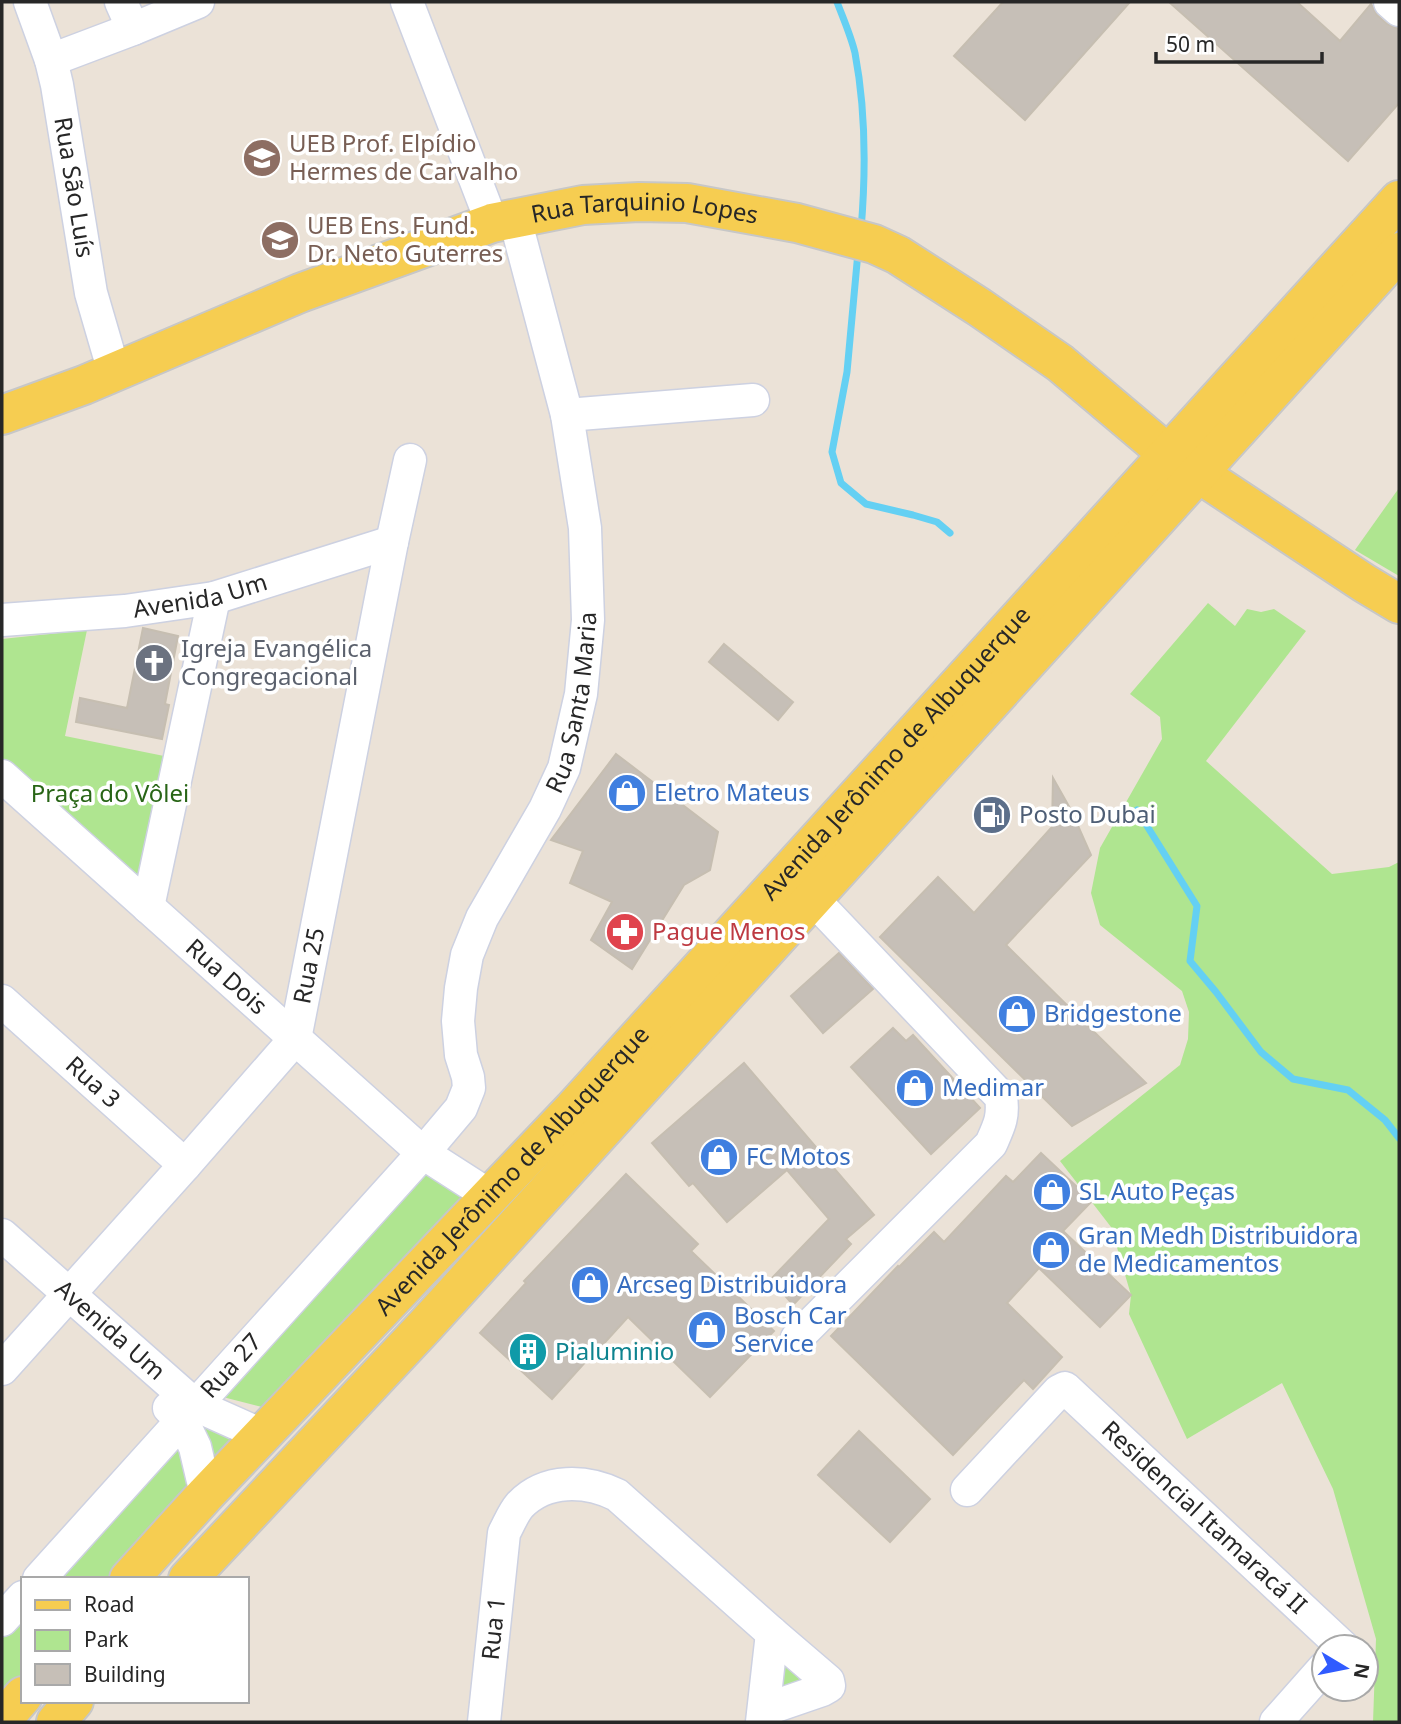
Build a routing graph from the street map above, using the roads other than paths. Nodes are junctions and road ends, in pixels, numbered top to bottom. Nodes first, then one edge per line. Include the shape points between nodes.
1 (30, 2) edge
2 (198, 2) edge
3 (407, 2) edge
4 (1390, 2) edge
5 (1399, 10) edge
6 (127, 16) edge
7 (51, 60) junction
8 (1399, 200) edge
9 (503, 221) junction
10 (1399, 252) edge
11 (114, 372) junction
12 (753, 400) dead end
13 (2, 415) edge
14 (567, 415) junction
15 (410, 460) dead end
16 (1183, 463) junction
17 (393, 542) junction
18 (214, 598) junction
19 (1399, 604) edge
20 (2, 620) edge
21 (2, 776) edge
22 (812, 898) junction
23 (148, 907) junction
24 (2, 1002) edge
25 (295, 1040) junction
26 (422, 1153) junction
27 (185, 1165) junction
28 (490, 1196) junction
29 (2, 1235) edge
30 (2, 1256) edge
31 (63, 1301) junction
32 (797, 1338) dead end
33 (2, 1369) edge
34 (188, 1413) junction
35 (262, 1435) junction
36 (967, 1490) dead end
37 (206, 1494) junction
38 (41, 1577) edge
39 (131, 1577) edge
40 (168, 1577) edge
41 (190, 1577) edge
42 (21, 1599) edge
43 (2, 1620) edge
44 (772, 1633) junction
45 (1328, 1633) edge
46 (1310, 1684) edge
47 (21, 1698) edge
48 (763, 1716) edge
49 (2, 1720) edge
50 (484, 1722) edge
51 (1276, 1722) edge

1 - 7 street, Rua São Luís
2 - 6 street
3 - 9 street, Rua Santa Maria
4 - 5 street
6 - 7 street
7 - 11 street, Rua São Luís via 91,293
8 - 16 main road, Avenida Jerônimo de Albuquerque
9 - 11 main road, Rua Tarquinio Lopes via 300,293
9 - 14 street, Rua Santa Maria
9 - 16 main road, Rua Tarquinio Lopes via 583,205 687,204 797,223 860,240 898,255 979,307 1060,363
10 - 16 main road, Avenida Jerônimo de Albuquerque
11 - 13 main road, Rua Tarquinio Lopes
12 - 14 street
14 - 26 street, Rua Santa Maria via 585,528 588,620 581,694 564,768 467,954 458,1021 469,1088 461,1108
15 - 17 street, Rua 25
16 - 19 main road, Rua Tarquinio Lopes
16 - 22 main road, Avenida Jerônimo de Albuquerque
16 - 28 main road, Avenida Jerônimo de Albuquerque
17 - 18 street, Avenida Um
17 - 25 street, Rua 25
18 - 20 street, Avenida Um via 125,611
18 - 23 street
21 - 23 street, Rua Dois
22 - 32 street via 1001,1097 1003,1111 990,1144
22 - 41 main road, Avenida Jerônimo de Albuquerque
23 - 25 street, Rua Dois
24 - 27 street, Rua 3
25 - 26 street, Rua Dois
25 - 27 street, Rua 25
26 - 28 street, Rua Dois
26 - 34 street, Rua 27
27 - 31 street, Rua 25
28 - 35 main road, Avenida Jerônimo de Albuquerque
29 - 31 street, Avenida Um
30 - 31 street, Avenida Um
31 - 33 street, Rua 25
31 - 34 street, Avenida Um
34 - 35 street, Avenida Um
34 - 37 street, Avenida Um
34 - 38 street, Rua 27
35 - 37 main road, Avenida Jerônimo de Albuquerque
35 - 40 main road via 268,1455 261,1470
36 - 45 street, Residencial Itamaracá II via 1065,1388
37 - 39 main road, Avenida Jerônimo de Albuquerque
42 - 43 street
44 - 48 street
44 - 48 street via 829,1686
44 - 50 street, Rua 1 via 617,1495 575,1484 545,1489 521,1505 504,1533
46 - 51 street
47 - 49 main road

